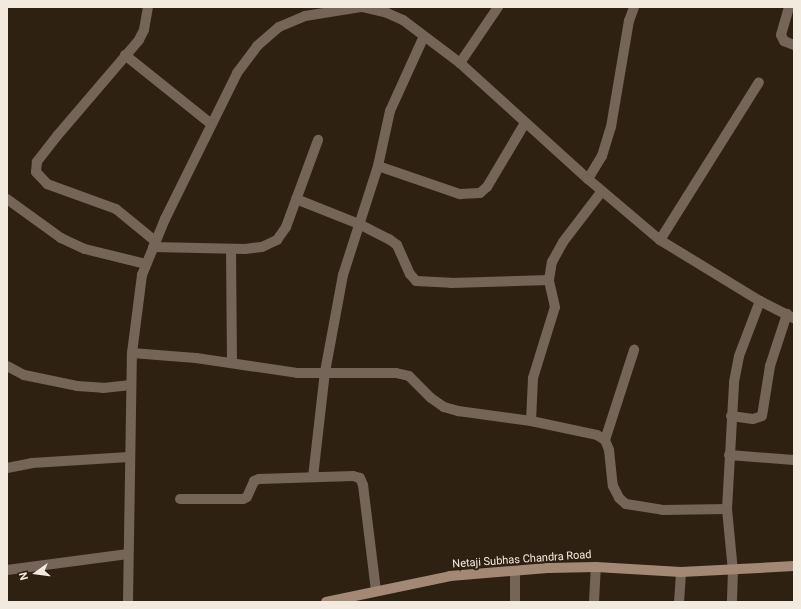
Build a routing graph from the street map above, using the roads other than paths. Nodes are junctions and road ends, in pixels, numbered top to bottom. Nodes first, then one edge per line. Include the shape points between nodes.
1 (148, 7) edge
2 (347, 7) edge
3 (498, 7) edge
4 (634, 7) edge
5 (789, 7) edge
6 (424, 36) junction
7 (794, 45) edge
8 (125, 55) junction
9 (460, 63) junction
10 (760, 82) dead end
11 (525, 123) junction
12 (211, 124) junction
13 (318, 140) dead end
14 (378, 166) junction
15 (588, 179) junction
16 (602, 191) junction
17 (7, 199) edge
18 (296, 199) junction
19 (359, 224) junction
20 (660, 240) junction
21 (154, 244) junction
22 (231, 249) junction
23 (146, 264) junction
24 (549, 280) junction
25 (760, 301) junction
26 (790, 316) edge
27 (634, 350) dead end
28 (132, 353) junction
29 (232, 363) junction
30 (7, 366) edge
31 (325, 372) junction
32 (131, 385) junction
33 (731, 416) junction
34 (531, 421) junction
35 (605, 440) junction
36 (729, 455) junction
37 (129, 457) junction
38 (794, 460) edge
39 (7, 468) edge
40 (313, 477) junction
41 (180, 499) dead end
42 (727, 509) junction
43 (128, 554) junction
44 (794, 566) edge
45 (596, 567) junction
46 (7, 570) edge
47 (515, 571) junction
48 (734, 571) junction
49 (681, 572) junction
50 (376, 591) junction
51 (128, 602) edge
52 (326, 602) edge
53 (515, 602) edge
54 (594, 602) edge
55 (679, 602) edge
56 (732, 602) edge

1 - 8 street via 144,30 139,40
2 - 6 street via 386,13 403,20
2 - 12 street via 305,16 279,27 257,46 237,73
3 - 9 street
4 - 15 street via 611,127 602,156
5 - 7 street via 781,35 784,41
6 - 9 street
6 - 14 street via 390,111
8 - 12 street
8 - 21 street via 37,162 36,172 47,184 116,209
9 - 11 street
10 - 20 street
11 - 14 street via 487,187 480,193 460,194
11 - 15 street
12 - 21 street
13 - 18 street
14 - 19 street
15 - 16 street
16 - 20 street
16 - 24 street via 563,242 552,262
17 - 23 street via 55,234 85,249
18 - 19 street
18 - 22 street via 286,227 277,240 262,247
19 - 24 street via 397,245 410,274 416,281 451,283
19 - 31 street via 343,275
20 - 25 street
21 - 22 street
21 - 23 street
22 - 29 street
23 - 28 street via 142,275
24 - 34 street via 555,307 533,378
25 - 26 street
25 - 33 street via 739,356
26 - 33 street via 770,366 765,412 758,418
27 - 35 street
28 - 29 street
28 - 32 street
29 - 31 street via 297,373
30 - 32 street via 24,375 77,386 103,388
31 - 34 street via 396,373 409,376 444,407
31 - 40 street
32 - 37 street
33 - 36 street
34 - 35 street via 597,435
35 - 42 street via 609,450 613,486 619,498 626,504 662,510
36 - 38 street
36 - 42 street
37 - 39 street via 32,463
37 - 43 street
40 - 41 street via 259,479 254,481 247,497 243,499
40 - 50 street via 360,478
42 - 48 street
43 - 46 street
43 - 51 street
44 - 48 main road, Netaji Subhas Chandra Road
45 - 47 main road, Netaji Subhas Chandra Road
45 - 49 main road, Netaji Subhas Chandra Road
45 - 54 street
47 - 50 main road, Netaji Subhas Chandra Road via 450,576
47 - 53 street
48 - 49 main road, Netaji Subhas Chandra Road
48 - 56 street
49 - 55 street
50 - 52 main road, Netaji Subhas Chandra Road

